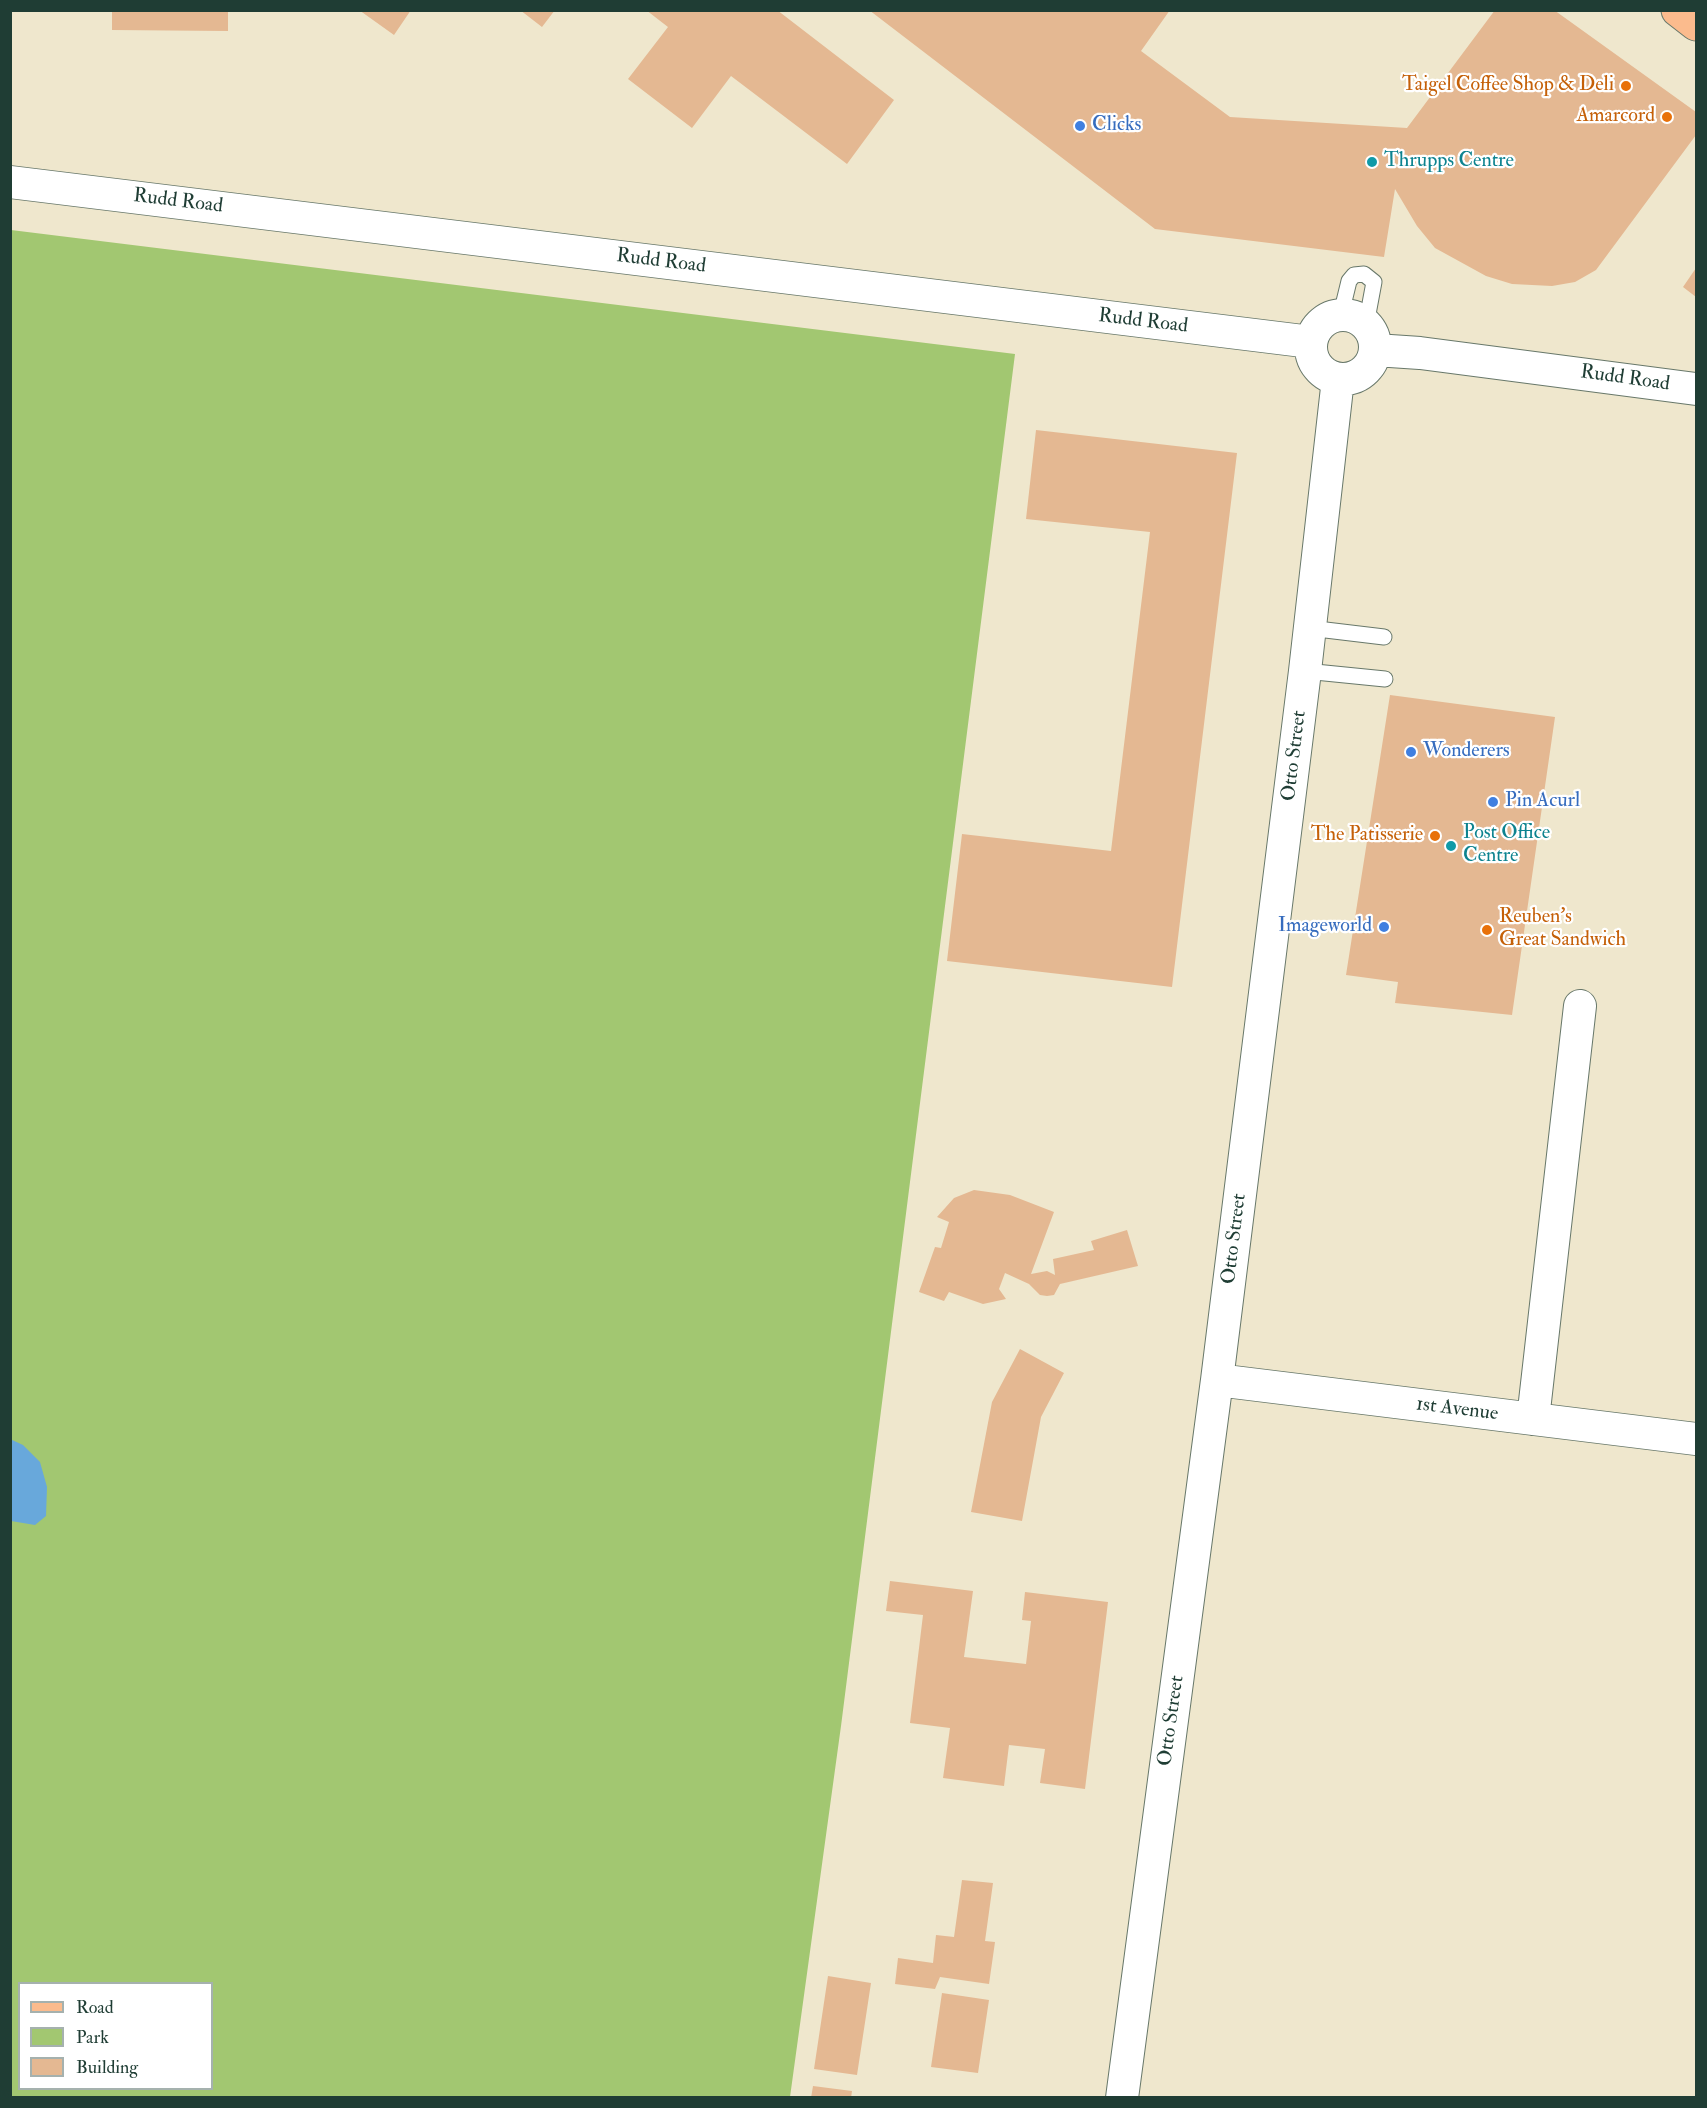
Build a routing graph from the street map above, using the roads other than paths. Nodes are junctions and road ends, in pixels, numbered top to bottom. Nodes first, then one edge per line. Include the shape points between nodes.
1 (1678, 10) edge
2 (1696, 24) edge
3 (10, 182) edge
4 (1361, 330) junction
5 (1311, 342) junction
6 (1338, 379) junction
7 (1696, 389) edge
8 (1309, 628) junction
9 (1384, 637) dead end
10 (1305, 672) junction
11 (1385, 679) dead end
12 (1580, 1006) dead end
13 (1217, 1380) junction
14 (1533, 1419) junction
15 (1696, 1439) edge
16 (1122, 2097) edge

1 - 2 main road
3 - 5 street, Rudd Road
4 - 5 street via 1321,322
4 - 6 street via 1367,369 1359,375
4 - 7 street, Rudd Road via 1420,352
5 - 6 street via 1316,366
6 - 8 street, Otto Street
8 - 9 lane
8 - 10 street, Otto Street
10 - 11 lane
10 - 13 street, Otto Street
12 - 14 street
13 - 14 street, 1st Avenue
13 - 16 street, Otto Street
14 - 15 street, 1st Avenue

